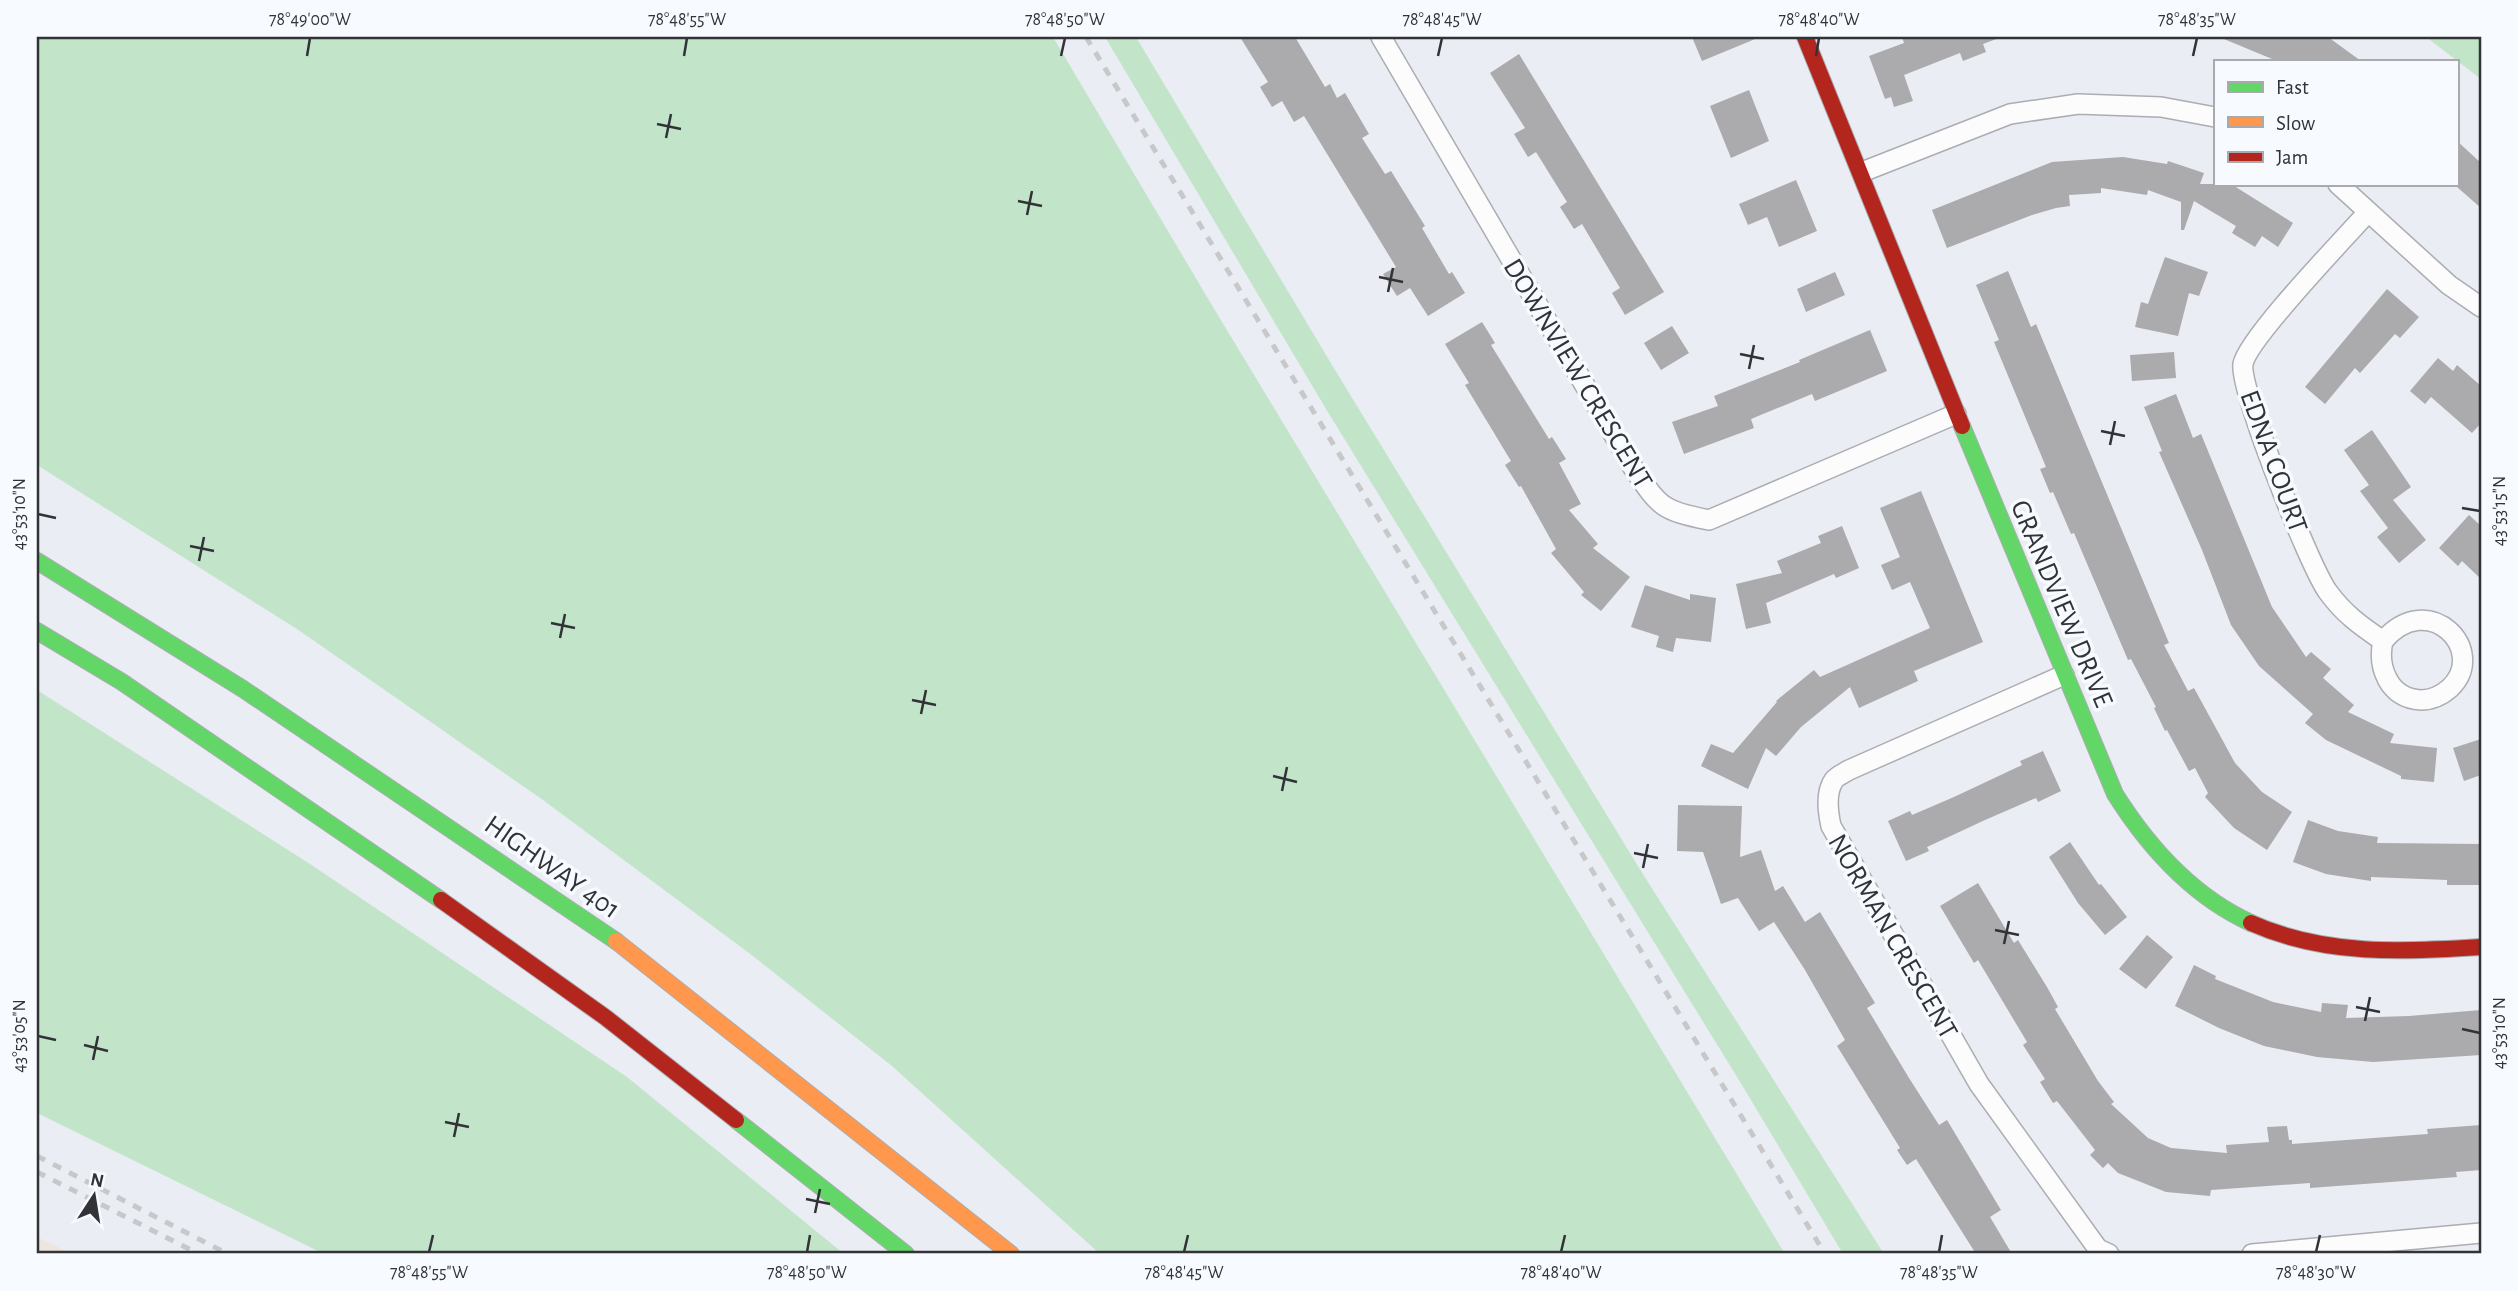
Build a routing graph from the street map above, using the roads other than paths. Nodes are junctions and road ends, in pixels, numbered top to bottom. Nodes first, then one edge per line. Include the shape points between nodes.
1 (1381, 37) edge
2 (1805, 37) edge
3 (2214, 117) edge
4 (1862, 172) junction
5 (2340, 186) edge
6 (2368, 212) junction
7 (2481, 307) edge
8 (1956, 414) junction
9 (37, 561) edge
10 (37, 631) edge
11 (2383, 641) junction
12 (2064, 675) junction
13 (2481, 947) edge
14 (2481, 1233) edge
15 (906, 1254) edge
16 (1011, 1254) edge
17 (2109, 1254) edge
18 (2252, 1254) edge

1 - 8 street, DOWNVIEW CRESCENT via 1657,502 1676,513 1709,520
2 - 4 main road, GRANDVIEW DRIVE
3 - 4 street via 2161,107 2078,104 2010,114
4 - 8 main road, GRANDVIEW DRIVE
5 - 6 street
6 - 7 street via 2449,285
6 - 11 street, EDNA COURT via 2256,338 2244,364 2249,400 2326,589 2347,617
8 - 12 main road, GRANDVIEW DRIVE
9 - 16 main road, HIGHWAY 401 via 254,697 602,930
10 - 15 main road via 122,682 359,843 605,1017
11 - 11 street via 2393,630 2416,620 2443,625 2460,646 2460,672 2454,684 2432,699 2406,697 2387,680 2380,655
12 - 13 main road, GRANDVIEW DRIVE via 2114,792 2140,833 2175,871 2234,916 2269,932 2354,952
12 - 17 street, NORMAN CRESCENT via 1849,770 1834,780 1828,812 1830,826 1979,1084 2098,1249
14 - 18 street

